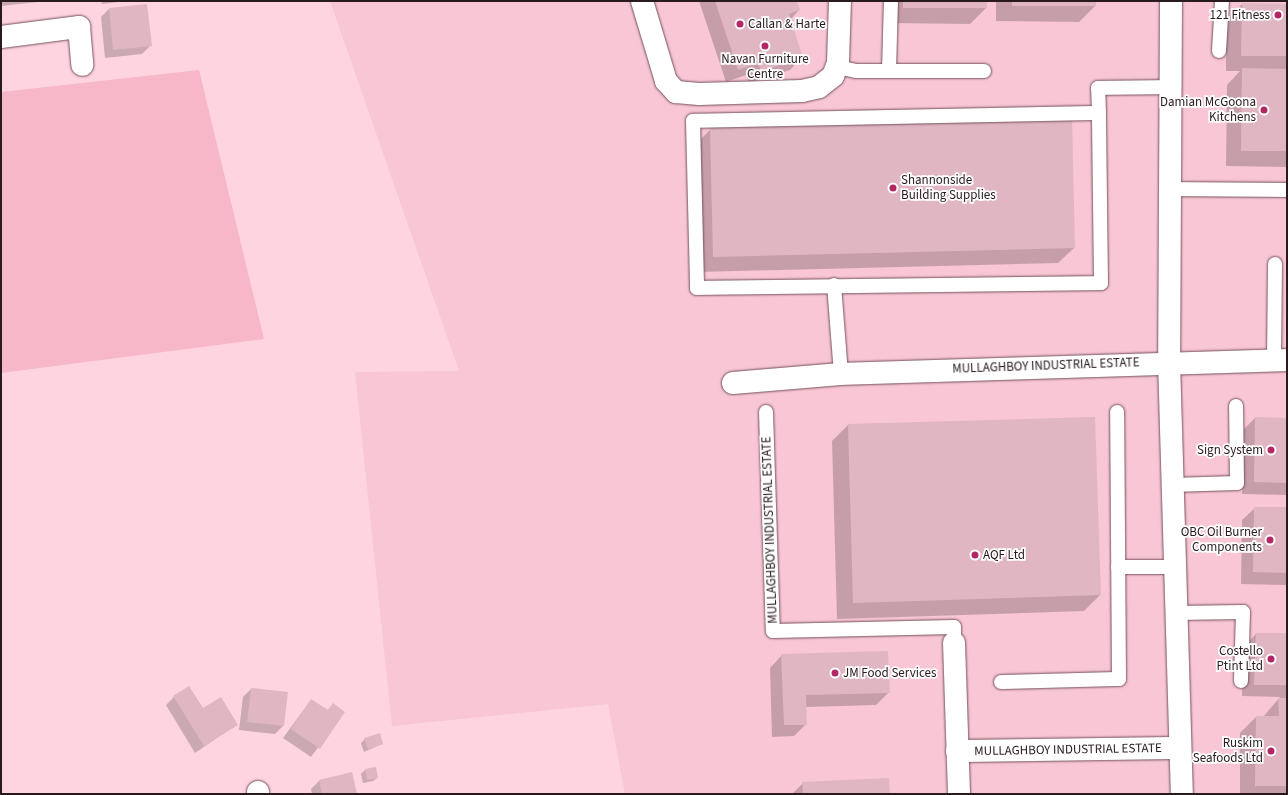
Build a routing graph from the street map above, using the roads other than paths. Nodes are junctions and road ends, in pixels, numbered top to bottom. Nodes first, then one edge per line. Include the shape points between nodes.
1 (642, 1) edge
2 (840, 1) edge
3 (891, 1) edge
4 (1171, 1) edge
5 (1222, 1) edge
6 (1, 37) edge
7 (1219, 51) dead end
8 (82, 65) dead end
9 (837, 67) junction
10 (889, 71) junction
11 (984, 71) dead end
12 (1170, 87) junction
13 (1099, 113) junction
14 (1170, 189) junction
15 (1287, 190) edge
16 (1275, 264) dead end
17 (834, 285) junction
18 (1281, 313) edge
19 (1280, 360) edge
20 (1169, 362) junction
21 (841, 374) junction
22 (733, 383) dead end
23 (1236, 406) dead end
24 (766, 412) dead end
25 (1117, 412) dead end
26 (1172, 485) junction
27 (1118, 567) junction
28 (1174, 567) junction
29 (1176, 613) junction
30 (954, 643) joint
31 (1241, 681) dead end
32 (1001, 682) dead end
33 (1180, 748) junction
34 (957, 751) junction
35 (959, 794) edge
36 (1182, 794) edge

1 - 9 street via 666,81 676,92 802,91 819,87
2 - 9 street
3 - 10 lane
4 - 12 street, MULLAGHBOY INDUSTRIAL ESTATE
5 - 7 lane
6 - 8 street via 78,27
9 - 10 lane
10 - 11 lane
12 - 13 lane via 1098,88
12 - 14 street, MULLAGHBOY INDUSTRIAL ESTATE
13 - 17 lane via 1101,283
13 - 17 lane via 693,121 698,288
14 - 15 lane
14 - 20 street, MULLAGHBOY INDUSTRIAL ESTATE
16 - 18 lane
17 - 21 lane
18 - 19 lane
19 - 20 street, MULLAGHBOY INDUSTRIAL ESTATE
20 - 21 street, MULLAGHBOY INDUSTRIAL ESTATE
20 - 26 street, MULLAGHBOY INDUSTRIAL ESTATE
21 - 22 street, MULLAGHBOY INDUSTRIAL ESTATE
23 - 26 lane via 1237,483
24 - 30 lane, MULLAGHBOY INDUSTRIAL ESTATE via 773,631 954,627
25 - 27 lane
26 - 28 street, MULLAGHBOY INDUSTRIAL ESTATE
27 - 28 lane
27 - 32 lane via 1119,678
28 - 29 street, MULLAGHBOY INDUSTRIAL ESTATE
29 - 31 lane via 1243,612
29 - 33 street, MULLAGHBOY INDUSTRIAL ESTATE
30 - 34 street, MULLAGHBOY INDUSTRIAL ESTATE
33 - 34 street, MULLAGHBOY INDUSTRIAL ESTATE
33 - 36 street, MULLAGHBOY INDUSTRIAL ESTATE
34 - 35 street, MULLAGHBOY INDUSTRIAL ESTATE

